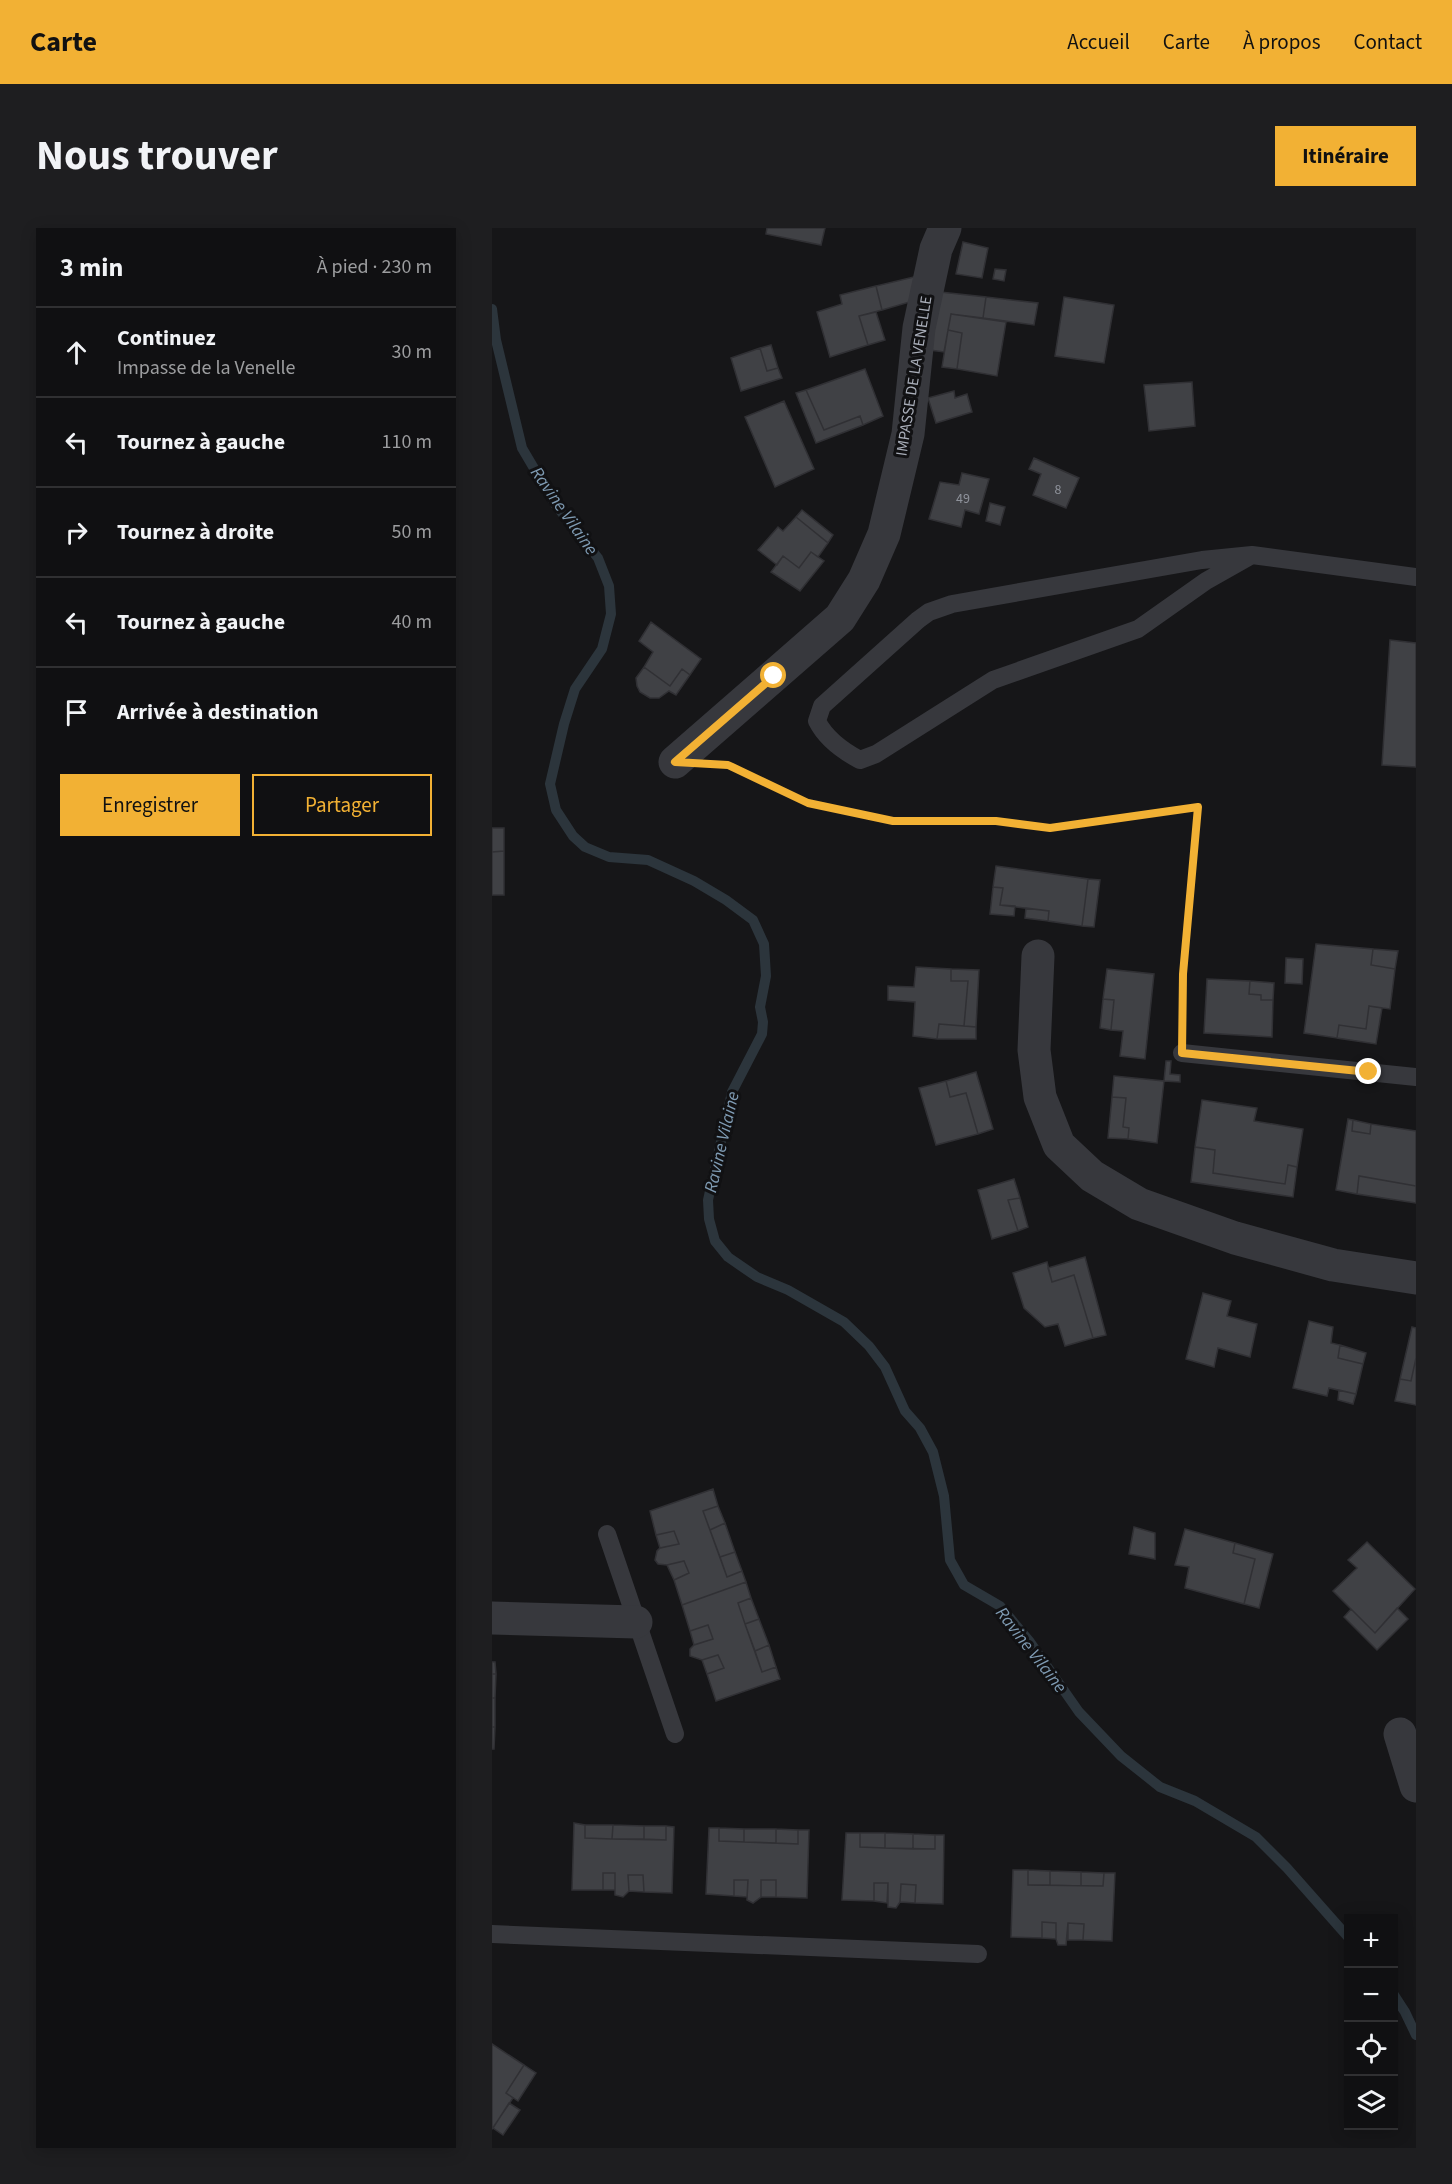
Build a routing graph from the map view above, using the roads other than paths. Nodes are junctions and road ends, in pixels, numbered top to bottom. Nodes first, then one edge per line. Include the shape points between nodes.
1 (945, 228) edge
2 (1252, 555) junction
3 (1416, 577) edge
4 (675, 762) road end
5 (1038, 956) dead end
6 (1182, 1053) road end
7 (1416, 1077) edge
8 (1416, 1278) edge
9 (607, 1534) dead end
10 (492, 1618) edge
11 (636, 1622) junction
12 (675, 1734) dead end
13 (1400, 1734) dead end
14 (1416, 1786) edge
15 (492, 1934) edge
16 (978, 1954) dead end

1 - 4 street, IMPASSE DE LA VENELLE via 936,249 919,328 908,434 884,534 864,580 840,618
2 - 2 lane via 1202,560 952,604 929,612 822,706 817,721 822,731 846,753 860,760 876,754 993,680 1138,629 1206,581
2 - 3 lane
5 - 8 street via 1034,1050 1040,1097 1059,1145 1092,1176 1139,1204 1234,1238 1333,1264
6 - 7 lane
9 - 11 lane
10 - 11 street
11 - 12 lane
13 - 14 street
15 - 16 lane

